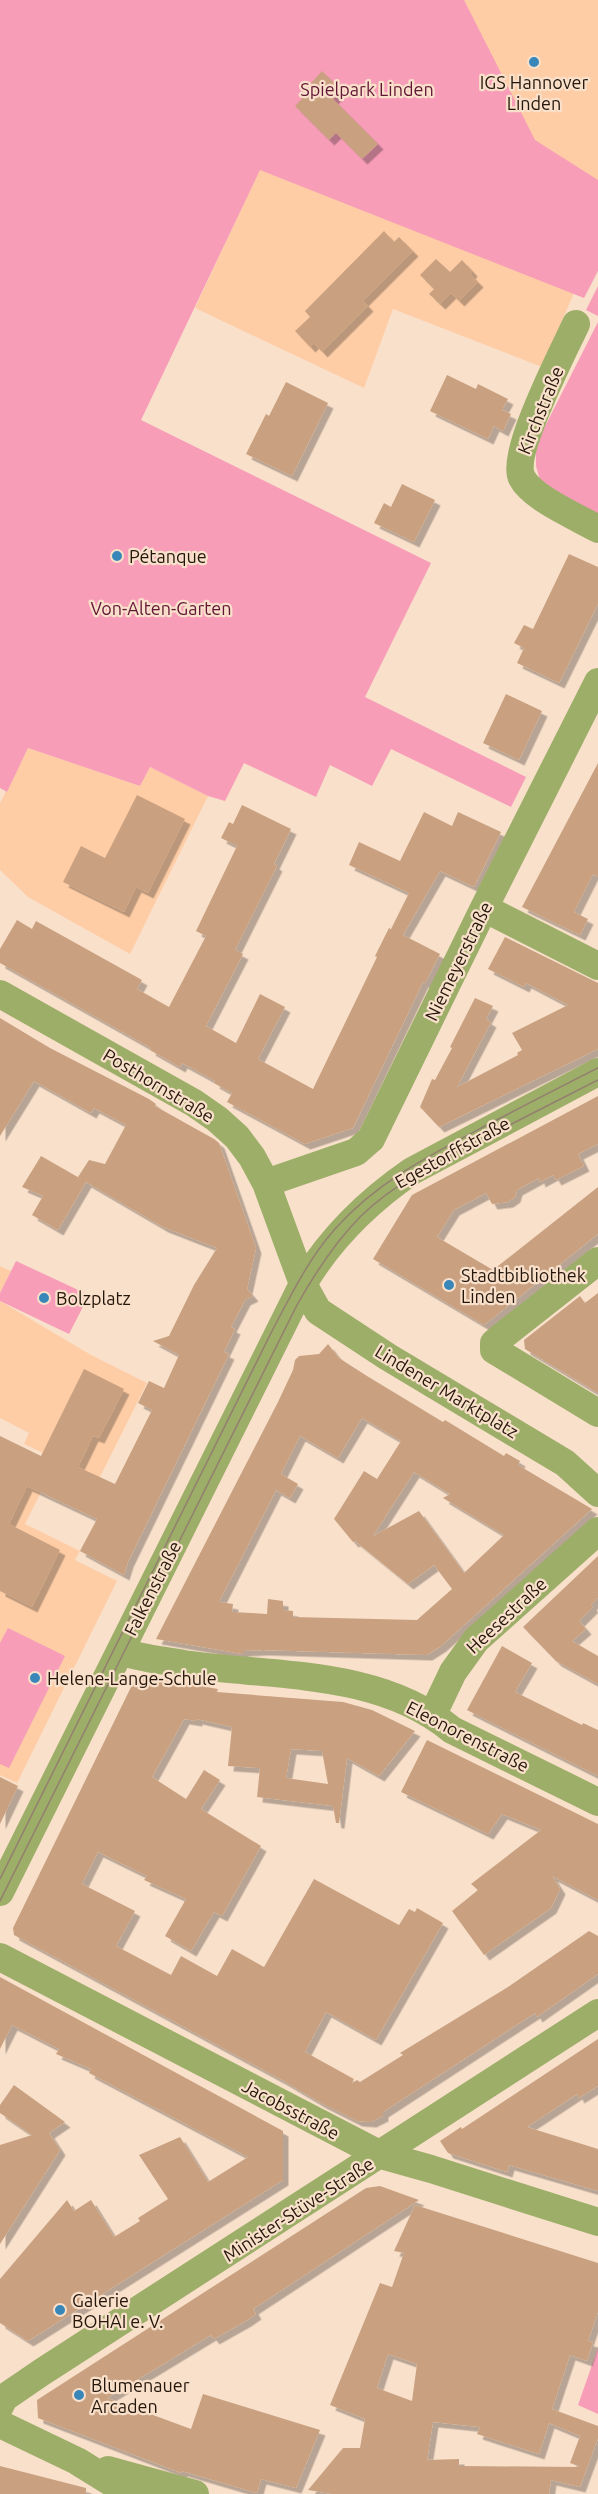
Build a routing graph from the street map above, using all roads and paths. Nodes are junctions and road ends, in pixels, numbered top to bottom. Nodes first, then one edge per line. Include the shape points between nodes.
1 (576, 324) dead end
2 (598, 529) edge
3 (598, 682) edge
4 (484, 908) junction
5 (598, 966) edge
6 (0, 994) edge
7 (598, 1072) edge
8 (266, 1182) junction
9 (598, 1261) edge
10 (303, 1284) junction
11 (598, 1413) edge
12 (598, 1492) edge
13 (598, 1531) edge
14 (121, 1651) junction
15 (433, 1714) junction
16 (598, 1802) edge
17 (0, 1892) edge
18 (0, 1957) edge
19 (598, 2013) edge
20 (381, 2155) junction
21 (598, 2222) edge
22 (0, 2406) edge
23 (0, 2424) edge
24 (77, 2461) junction
25 (130, 2494) edge
26 (195, 2494) edge

1 - 2 street, Kirchstraße via 519,460 522,478 535,492
3 - 4 street, Niemeyerstraße
4 - 5 street
4 - 8 street, Niemeyerstraße via 372,1139 356,1152
6 - 8 street, Posthornstraße via 217,1119 237,1137
7 - 10 street, Egestorffstraße via 412,1171 384,1190 337,1234
8 - 10 street, Posthornstraße
9 - 11 street via 494,1343 494,1350
10 - 12 street, Lindener Marktplatz via 318,1311 565,1463
10 - 14 street, Falkenstraße
13 - 15 street, Heesestraße via 476,1640 453,1672
14 - 15 street, Eleonorenstraße via 227,1670 338,1680 367,1687
14 - 17 street, Falkenstraße
15 - 16 street, Eleonorenstraße via 452,1730
18 - 20 street, Jacobsstraße
19 - 20 street, Minister-Stüve-Straße
20 - 21 street, Jacobsstraße
20 - 22 street, Minister-Stüve-Straße via 42,2372 4,2398
23 - 24 street
24 - 25 street
24 - 26 street

